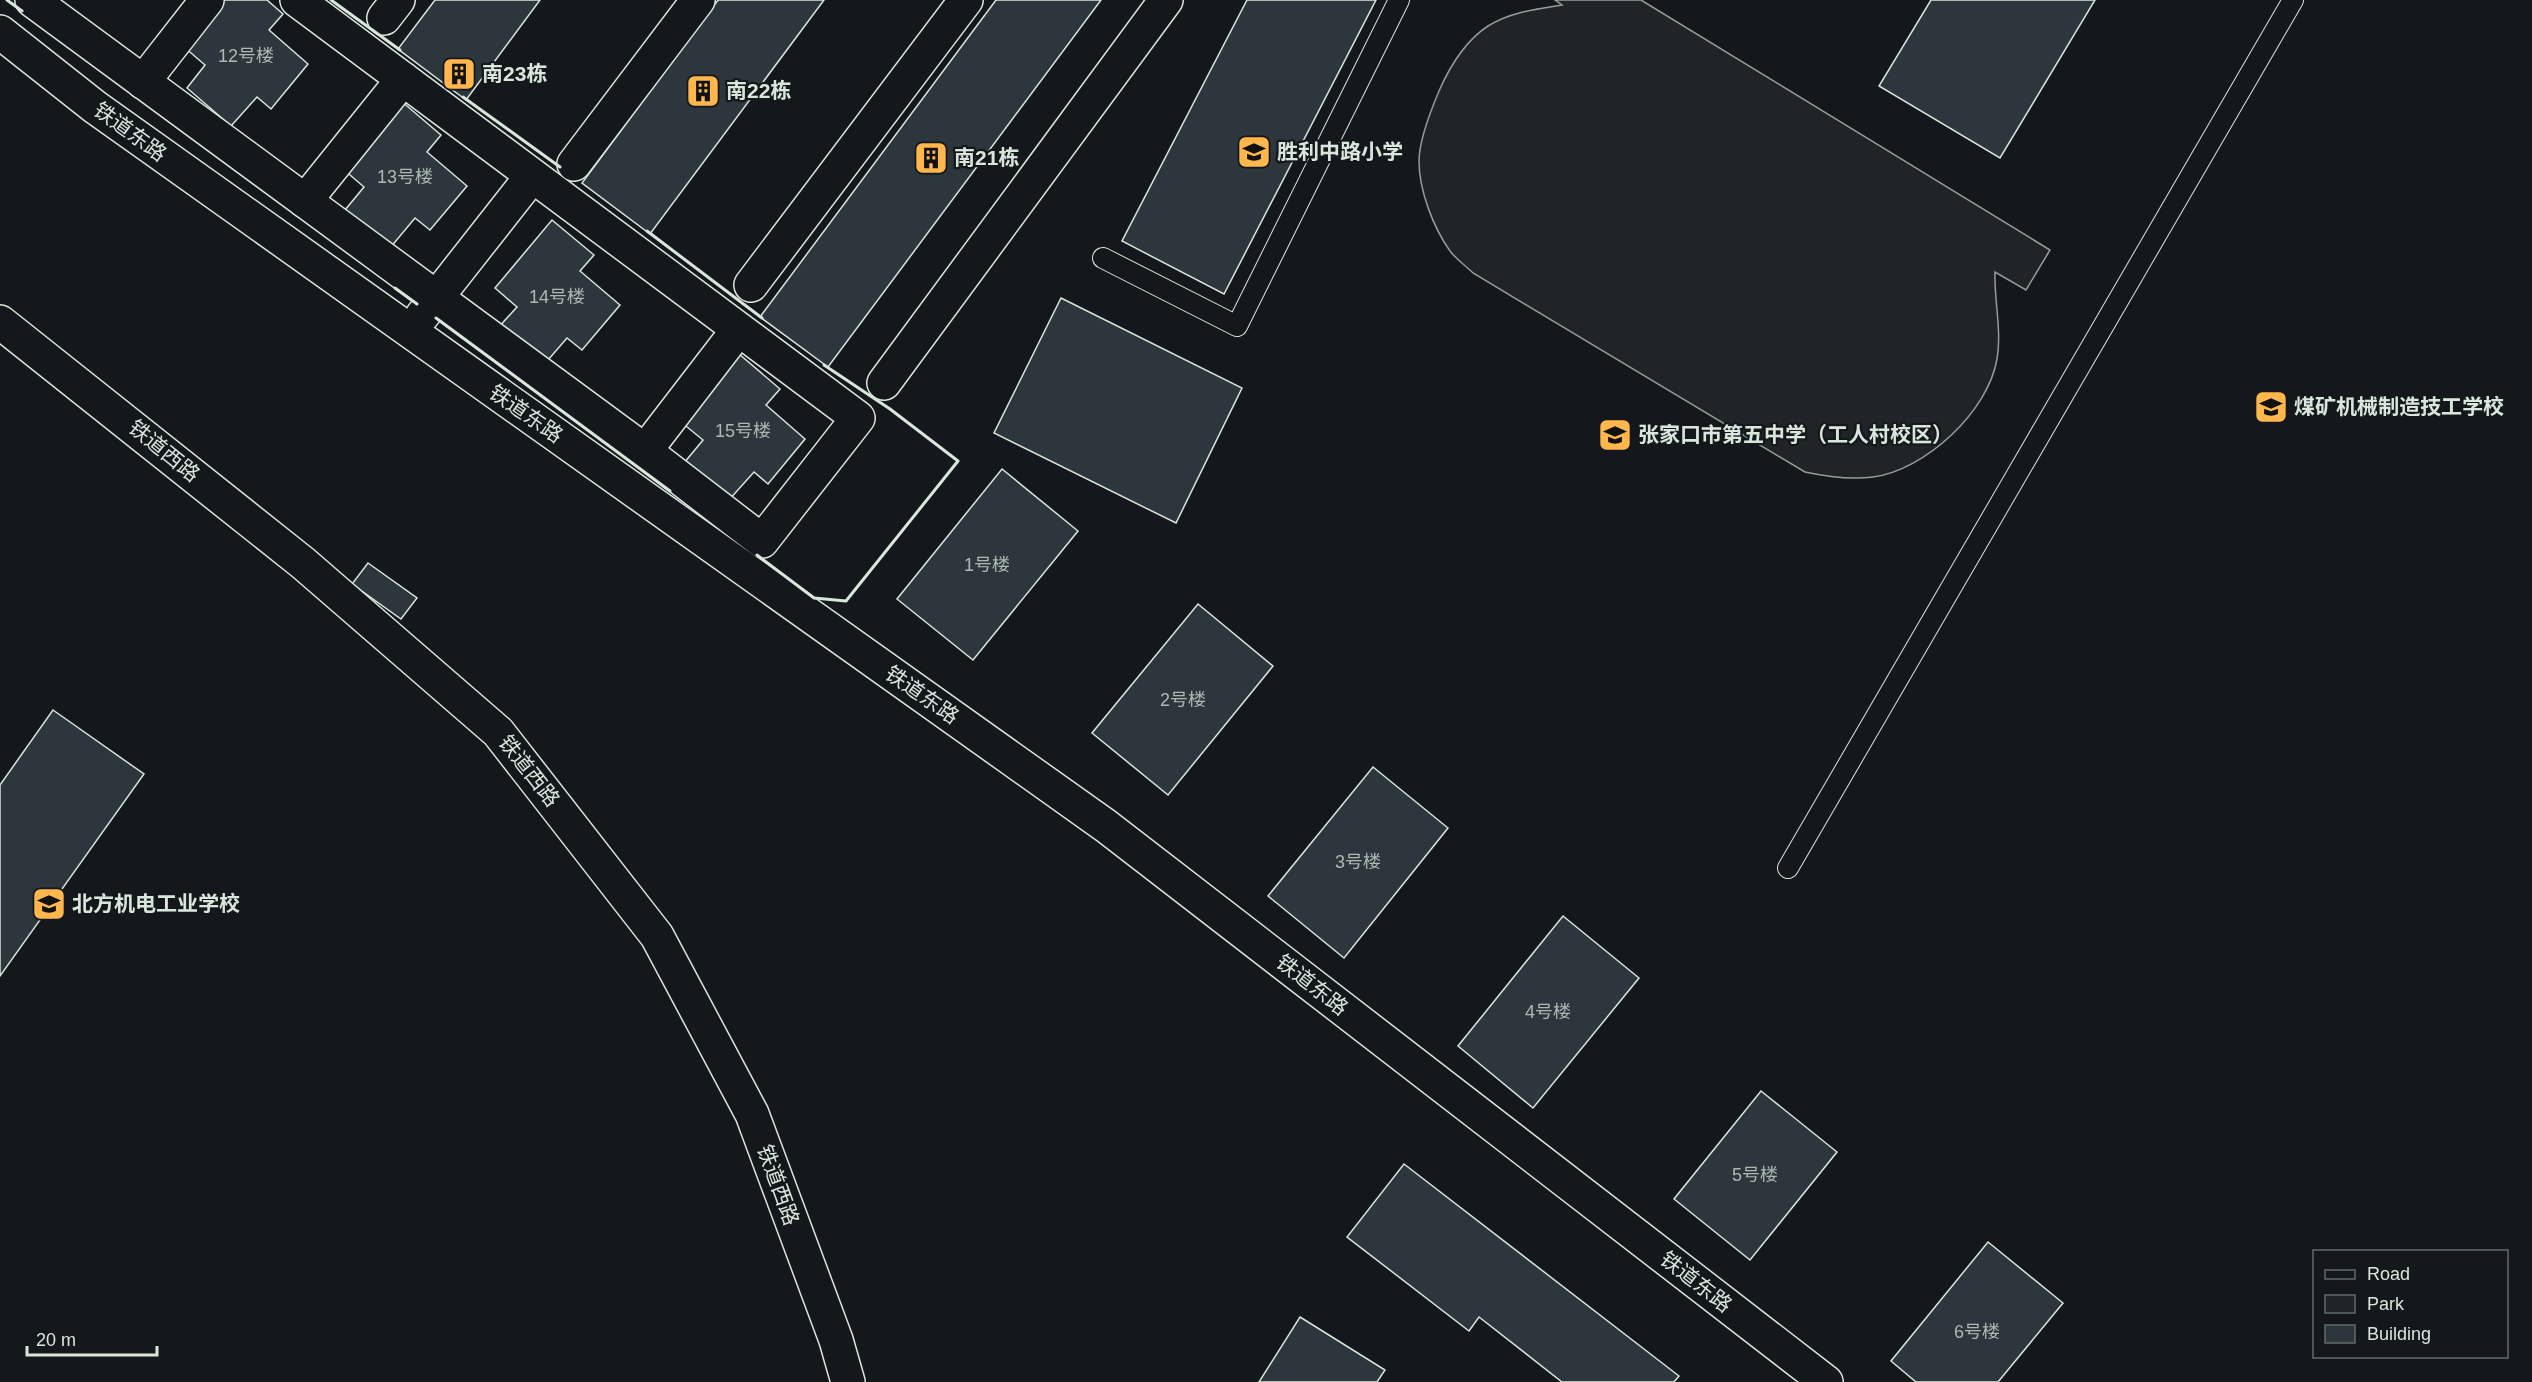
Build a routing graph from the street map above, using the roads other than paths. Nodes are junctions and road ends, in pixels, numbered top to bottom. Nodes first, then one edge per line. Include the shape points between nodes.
1 (32, 0) edge
2 (207, 0) edge
3 (297, 0) edge
4 (698, 0) edge
5 (966, 0) edge
6 (1166, 0) edge
7 (1399, 0) edge
8 (2293, 0) edge
9 (0, 32) edge
10 (403, 79) junction
11 (143, 82) junction
12 (574, 164) dead end
13 (532, 176) junction
14 (305, 201) junction
15 (1103, 258) dead end
16 (751, 285) dead end
17 (436, 298) junction
18 (0, 322) edge
19 (738, 330) junction
20 (410, 331) junction
21 (884, 383) dead end
22 (645, 451) junction
23 (1788, 868) dead end
24 (848, 1382) edge
25 (1826, 1382) edge

1 - 11 street
2 - 11 street
3 - 10 street
4 - 12 street
5 - 16 street
6 - 21 street
7 - 15 lane via 1237,326
8 - 23 lane
9 - 20 street, 铁道东路 via 95,107
10 - 13 street
10 - 14 street
11 - 14 street
13 - 17 street
13 - 19 street
14 - 17 street
17 - 20 street
17 - 22 street
18 - 24 street, 铁道西路 via 303,563 498,732 657,936 719,1051 752,1114
19 - 22 street
19 - 22 street via 858,418 762,541
20 - 25 street, 铁道东路 via 1106,826

